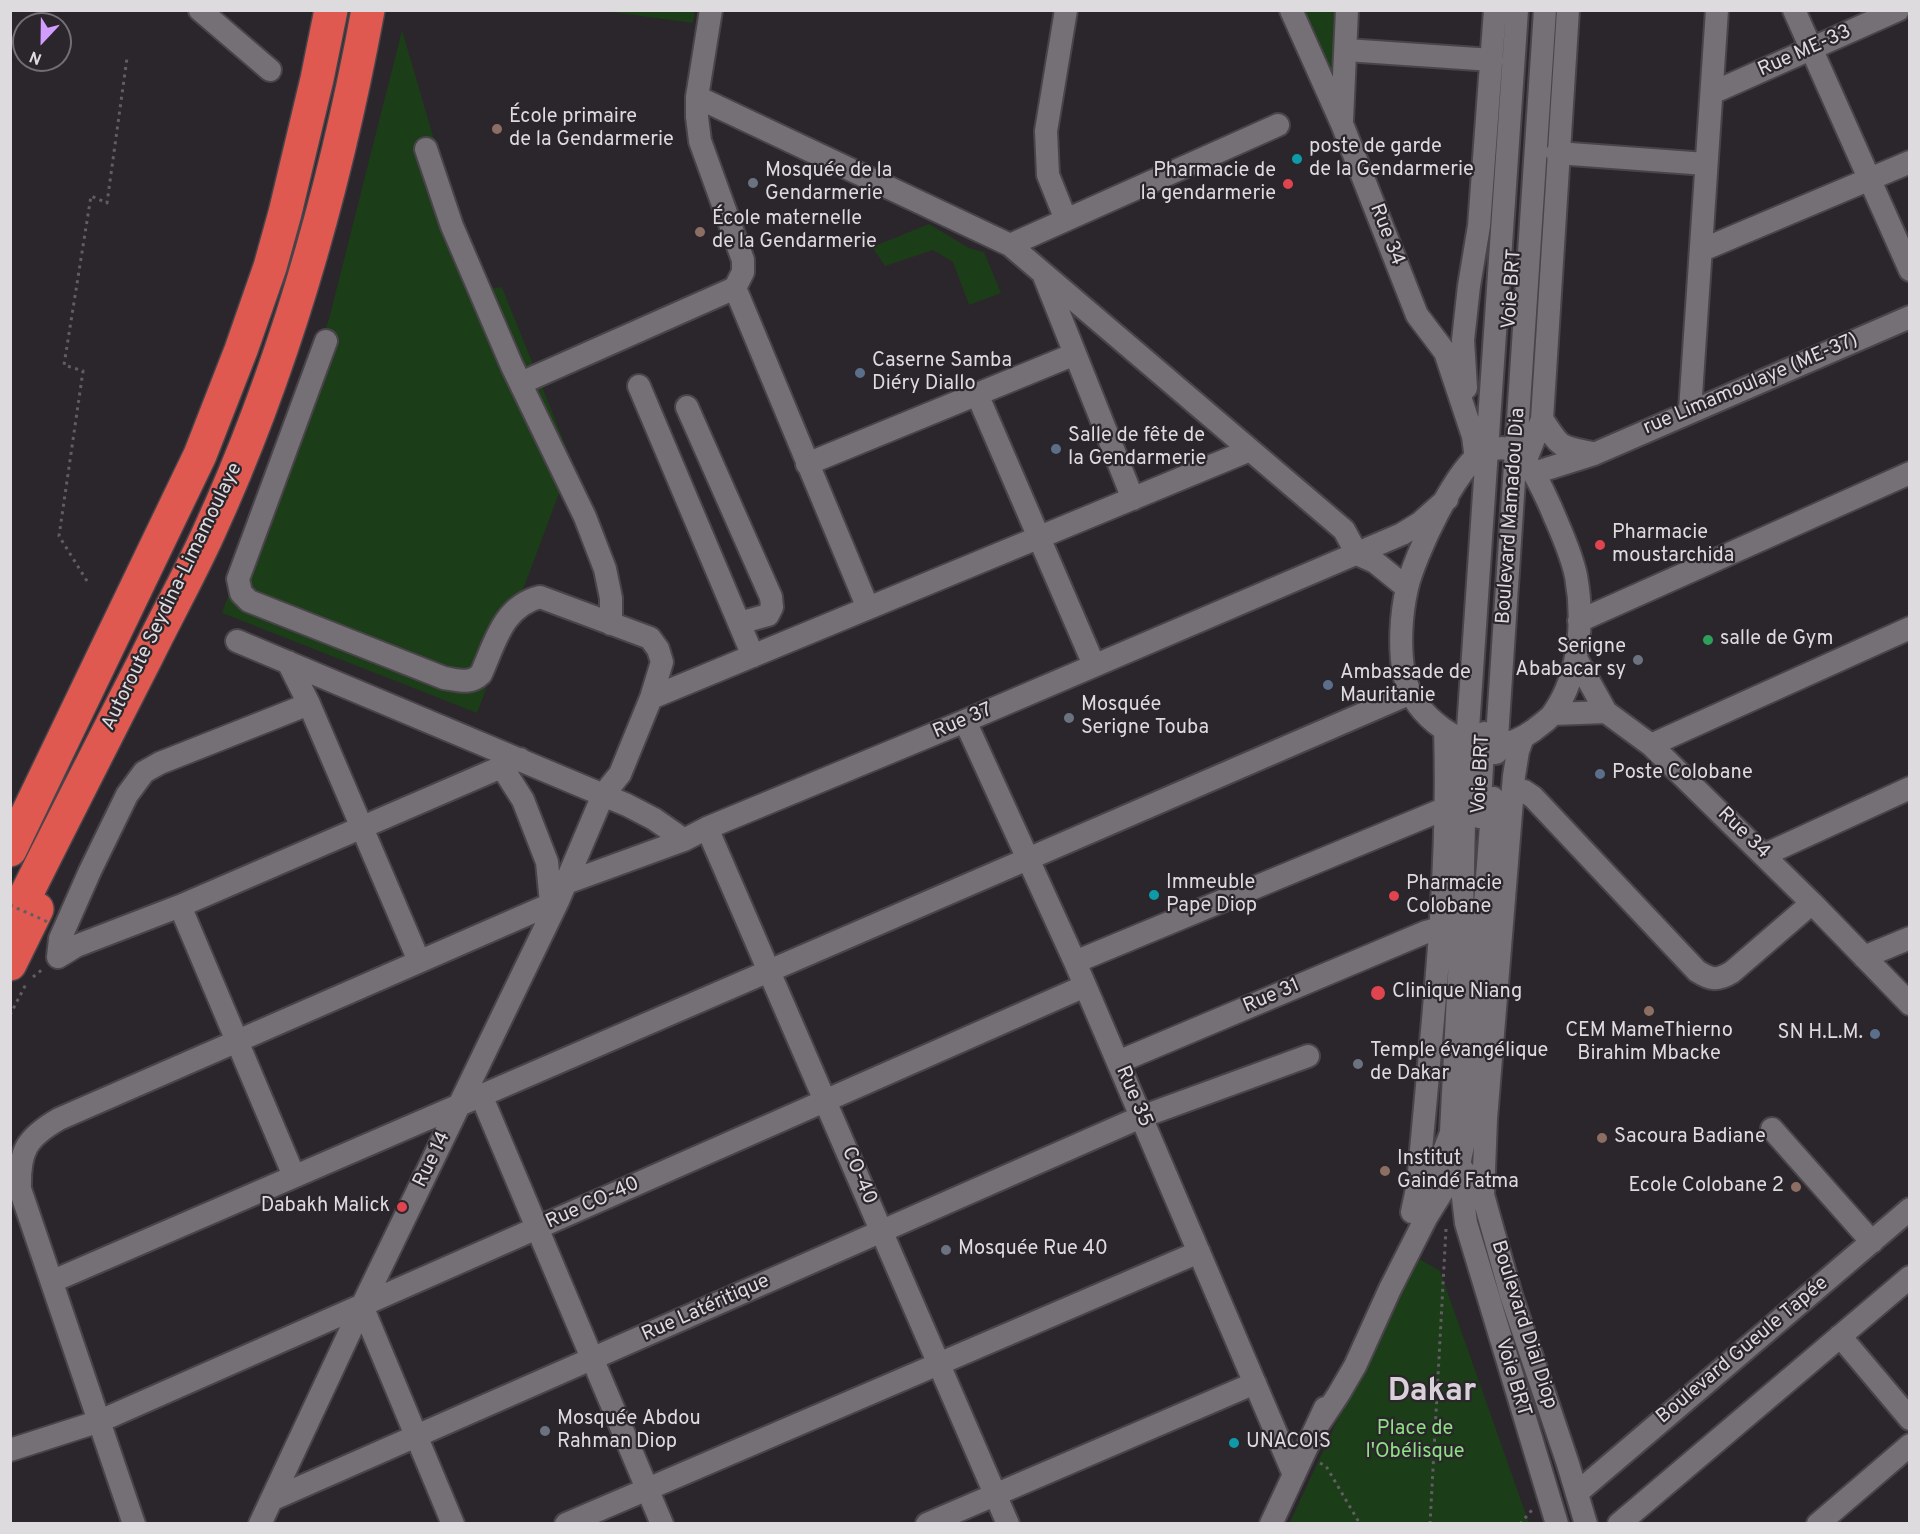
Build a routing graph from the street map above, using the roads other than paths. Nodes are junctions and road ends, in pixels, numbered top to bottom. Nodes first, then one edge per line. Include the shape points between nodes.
1 (200, 10) edge
2 (331, 10) edge
3 (368, 10) edge
4 (711, 10) edge
5 (1066, 10) edge
6 (1291, 10) edge
7 (1347, 10) edge
8 (1495, 10) edge
9 (1517, 10) edge
10 (1532, 10) edge
11 (1545, 10) edge
12 (1568, 10) edge
13 (1717, 10) edge
14 (1794, 10) edge
15 (1898, 10) edge
16 (1811, 49) junction
17 (1346, 50) junction
18 (1492, 60) junction
19 (270, 70) dead end
20 (1712, 93) junction
21 (697, 97) junction
22 (1342, 124) junction
23 (1278, 125) dead end
24 (426, 149) dead end
25 (1557, 153) junction
26 (1910, 162) edge
27 (1706, 164) junction
28 (1869, 179) junction
29 (1066, 220) junction
30 (1010, 245) junction
31 (1702, 250) junction
32 (1910, 270) edge
33 (1042, 272) junction
34 (735, 288) junction
35 (1910, 317) edge
36 (1495, 335) junction
37 (326, 341) dead end
38 (1075, 354) junction
39 (521, 383) junction
40 (639, 386) dead end
41 (977, 394) junction
42 (687, 407) dead end
43 (1690, 410) junction
44 (1467, 416) junction
45 (1542, 419) junction
46 (1250, 450) junction
47 (1594, 454) junction
48 (1507, 457) junction
49 (807, 464) junction
50 (1910, 473) edge
51 (1133, 498) junction
52 (1447, 499) junction
53 (209, 533) junction
54 (1040, 537) junction
55 (1357, 554) junction
56 (1407, 588) junction
57 (868, 608) junction
58 (1579, 621) junction
59 (611, 624) junction
60 (739, 624) junction
61 (1910, 628) edge
62 (237, 641) dead end
63 (753, 656) junction
64 (1576, 658) junction
65 (288, 662) junction
66 (1094, 665) junction
67 (1411, 693) junction
68 (651, 698) junction
69 (309, 704) junction
70 (1606, 712) junction
71 (1553, 714) junction
72 (964, 721) junction
73 (1445, 730) junction
74 (1523, 737) junction
75 (1483, 744) junction
76 (1651, 745) junction
77 (511, 763) junction
78 (1514, 788) junction
79 (1910, 788) edge
80 (603, 795) junction
81 (1444, 809) junction
82 (362, 828) junction
83 (706, 828) junction
84 (684, 840) junction
85 (10, 850) edge
86 (1764, 855) junction
87 (1027, 859) junction
88 (558, 896) junction
89 (1812, 903) junction
90 (180, 906) junction
91 (10, 927) edge
92 (1434, 930) junction
93 (1910, 938) edge
94 (1864, 957) junction
95 (419, 961) junction
96 (1075, 962) junction
97 (10, 964) edge
98 (769, 971) junction
99 (1085, 986) junction
100 (1910, 1004) edge
101 (237, 1040) junction
102 (1308, 1056) dead end
103 (1118, 1062) junction
104 (481, 1095) junction
105 (825, 1101) junction
106 (459, 1105) junction
107 (1142, 1118) junction
108 (1772, 1129) dead end
109 (1451, 1132) junction
110 (1459, 1165) junction
111 (294, 1176) junction
112 (1472, 1195) junction
113 (1910, 1209) edge
114 (1428, 1218) junction
115 (537, 1228) junction
116 (882, 1232) junction
117 (1872, 1242) junction
118 (1199, 1252) junction
119 (1910, 1277) edge
120 (53, 1281) junction
121 (362, 1306) junction
122 (1840, 1336) junction
123 (593, 1359) junction
124 (939, 1363) junction
125 (1255, 1383) junction
126 (1910, 1419) edge
127 (100, 1421) junction
128 (417, 1436) junction
129 (1910, 1445) edge
130 (10, 1450) edge
131 (1299, 1465) junction
132 (647, 1489) junction
133 (1576, 1493) junction
134 (996, 1494) junction
135 (271, 1500) junction
136 (134, 1524) edge
137 (260, 1524) edge
138 (453, 1524) edge
139 (566, 1524) edge
140 (662, 1524) edge
141 (927, 1524) edge
142 (1008, 1524) edge
143 (1271, 1524) edge
144 (1557, 1524) edge
145 (1586, 1524) edge
146 (1619, 1524) edge
147 (1818, 1524) edge

1 - 19 street
2 - 85 highway, Autoroute Seydina-Limamoulaye via 285,213 242,350 200,455
3 - 53 highway, Autoroute Seydina-Limamoulaye via 341,144 299,292 259,410
4 - 21 street
5 - 29 street via 1046,131 1048,175
6 - 22 street, Rue 34
7 - 17 street
8 - 18 street
9 - 36 street, Boulevard Mamadou Dia
10 - 48 street, Voie BRT
11 - 48 street, Boulevard Mamadou Dia
12 - 25 street
13 - 20 street
14 - 16 street
15 - 16 street, Rue ME-33
16 - 20 street, Rue ME-33
16 - 28 street
17 - 18 street
17 - 22 street
18 - 44 street via 1479,226 1463,340
20 - 27 street
21 - 30 street
21 - 34 street via 700,141 743,260
22 - 44 street, Rue 34 via 1417,315 1445,352
23 - 29 street
24 - 39 street via 452,226
25 - 27 street
25 - 45 street
26 - 28 street
27 - 31 street
28 - 31 street
28 - 32 street
29 - 30 street
30 - 33 street
31 - 43 street
33 - 38 street
33 - 46 street
34 - 39 street
34 - 49 street
35 - 43 street, rue Limamoulaye (ME-37)
36 - 44 street via 1475,377
36 - 48 street, Boulevard Mamadou Dia
37 - 59 street, Rue 14 via 238,579 241,593 249,601 433,674 466,681 475,681 481,675 504,621 526,600 540,597
38 - 41 street
38 - 51 street
39 - 59 street via 585,517 605,569
40 - 60 street
41 - 49 street
41 - 54 street
42 - 60 street via 771,597 768,615
43 - 47 street, rue Limamoulaye (ME-37)
44 - 48 street, Rue 34 via 1473,436
45 - 47 street via 1556,442
45 - 48 street
46 - 51 street
46 - 55 street via 1344,530
47 - 48 street, rue Limamoulaye (ME-37)
48 - 52 street via 1455,484
48 - 58 street via 1565,540 1576,576
48 - 75 street, Boulevard Mamadou Dia
49 - 57 street
50 - 58 street
51 - 54 street
52 - 55 street, Rue 37 via 1420,523
52 - 56 street via 1413,567
53 - 91 highway, Autoroute Seydina-Limamoulaye
53 - 97 highway via 146,680
54 - 57 street
54 - 66 street
55 - 56 street via 1375,562
55 - 66 street, Rue 37
56 - 67 street via 1401,652
57 - 63 street
58 - 64 street
59 - 68 street, Rue 14 via 650,638 658,649 662,662
60 - 63 street
61 - 76 street
62 - 65 street
63 - 68 street
64 - 70 street
64 - 71 street via 1566,692
65 - 69 street
65 - 77 street
66 - 72 street, Rue 37
67 - 73 street via 1420,709
67 - 87 street
68 - 80 street, Rue 14 via 620,774
69 - 82 street
69 - 90 street via 144,772 127,795 90,871 60,939 57,957
70 - 71 street
70 - 76 street, Rue 34
71 - 74 street
72 - 83 street, Rue 37
72 - 87 street, Rue 35
73 - 75 street
73 - 81 street
74 - 75 street via 1514,742
74 - 78 street
75 - 109 street, Boulevard Mamadou Dia via 1465,776
75 - 110 street, Boulevard Mamadou Dia via 1468,1116
76 - 86 street, Rue 34
77 - 80 street
77 - 82 street
77 - 88 street
78 - 89 street via 1533,798 1697,971 1710,979 1720,979 1732,972
78 - 112 street via 1486,1119
79 - 86 street
80 - 84 street via 641,811
80 - 88 street, Rue 14
81 - 92 street
81 - 96 street
82 - 90 street
82 - 95 street
83 - 84 street, Rue 37
83 - 98 street, CO-40
84 - 88 street, Rue 37
86 - 89 street, Rue 34
87 - 96 street, Rue 35
87 - 98 street
88 - 95 street, Rue 37
88 - 106 street, Rue 14
89 - 94 street, Rue 34
90 - 101 street
92 - 103 street, Rue 31
92 - 114 street via 1418,1184
93 - 94 street
94 - 100 street, Rue 34
95 - 101 street, Rue 37
96 - 99 street, Rue 35
98 - 104 street
98 - 105 street, CO-40
99 - 103 street, Rue 35
99 - 105 street, Rue CO-40
101 - 111 street
101 - 120 street, Rue 37 via 59,1119 35,1134 22,1162 20,1189
102 - 107 street, Rue Latéritique
103 - 107 street, Rue 35
104 - 106 street
104 - 115 street
105 - 115 street, Rue CO-40
105 - 116 street, CO-40
106 - 111 street
106 - 121 street, Rue 14
107 - 116 street, Rue Latéritique
107 - 118 street, Rue 35
108 - 117 street
109 - 110 street
109 - 114 street via 1440,1161
110 - 112 street, Voie BRT
110 - 114 street
111 - 120 street
112 - 114 street via 1445,1202
112 - 133 street, Boulevard Dial Diop via 1511,1295
112 - 144 street, Voie BRT via 1469,1234
113 - 117 street, Boulevard Gueule Tapée
114 - 131 street via 1355,1366
115 - 121 street, Rue CO-40
115 - 123 street
116 - 123 street, Rue Latéritique
116 - 124 street, CO-40
117 - 133 street, Boulevard Gueule Tapée
118 - 124 street
118 - 125 street, Rue 35
119 - 122 street
120 - 127 street, Rue 37
121 - 127 street, Rue CO-40
121 - 128 street
121 - 135 street, Rue 14
122 - 126 street
122 - 146 street
123 - 128 street, Rue Latéritique
123 - 132 street
124 - 132 street
124 - 134 street, CO-40
125 - 131 street, Rue 35
125 - 134 street
127 - 130 street, Rue CO-40
127 - 136 street, Rue 37
128 - 135 street, Rue Latéritique
128 - 138 street
129 - 147 street
131 - 143 street
132 - 139 street
132 - 140 street
133 - 145 street, Boulevard Dial Diop
134 - 141 street
134 - 142 street, CO-40
135 - 137 street, Rue 14

